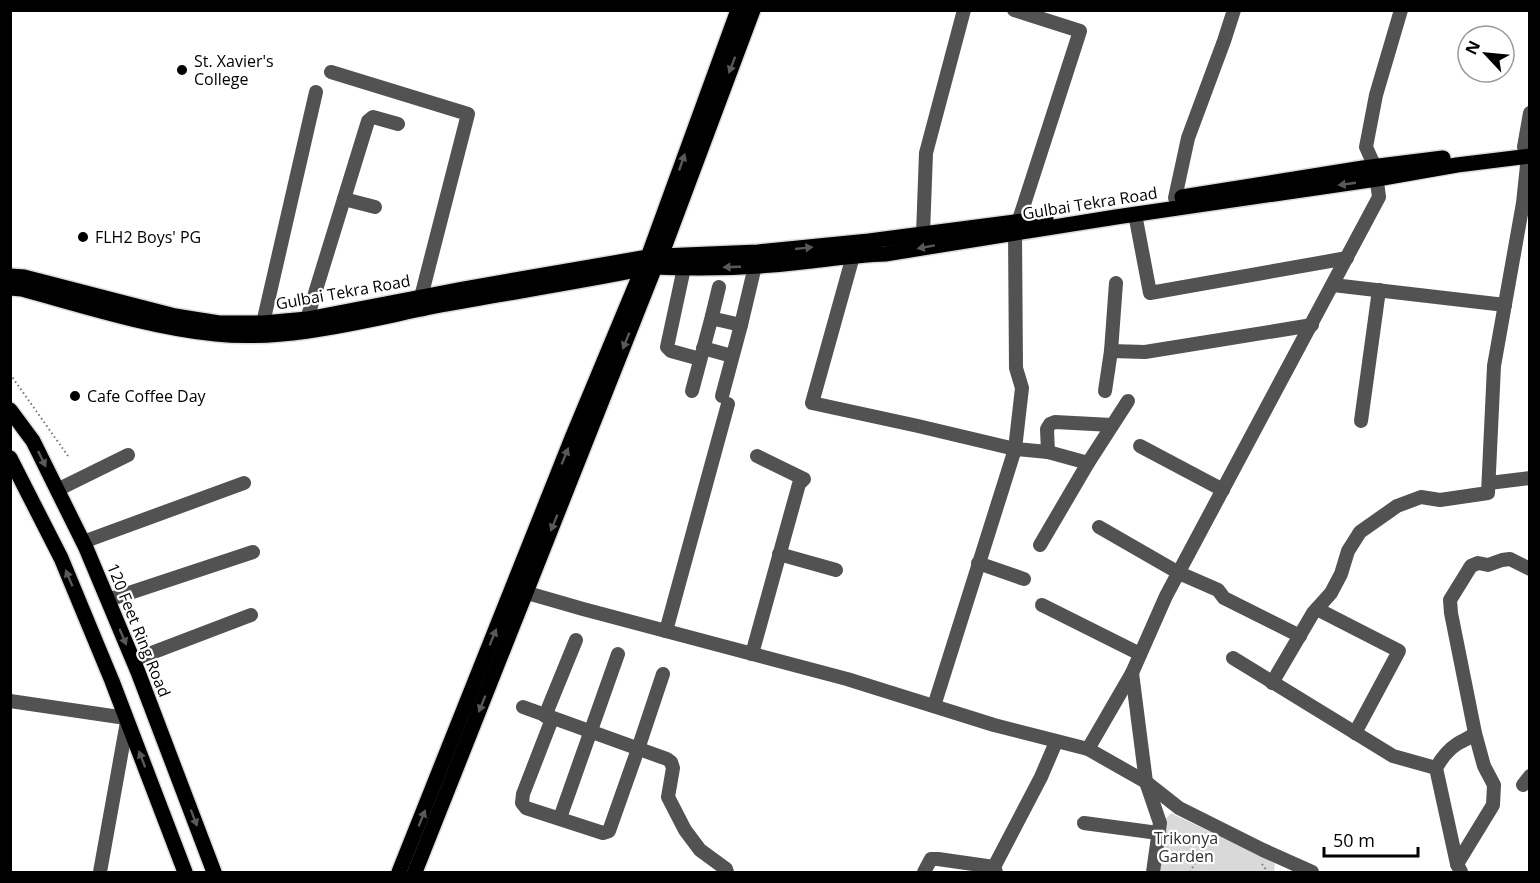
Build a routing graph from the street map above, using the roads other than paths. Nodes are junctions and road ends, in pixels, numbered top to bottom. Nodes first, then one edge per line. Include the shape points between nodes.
1 (738, 10) edge
2 (753, 10) edge
3 (964, 10) edge
4 (1014, 10) edge
5 (1234, 10) edge
6 (1401, 10) edge
7 (331, 72) dead end
8 (316, 92) dead end
9 (1530, 113) edge
10 (398, 124) dead end
11 (1528, 151) edge
12 (1376, 173) junction
13 (1175, 198) junction
14 (344, 199) junction
15 (375, 207) dead end
16 (1135, 214) junction
17 (1017, 227) junction
18 (923, 234) junction
19 (853, 256) junction
20 (1347, 258) junction
21 (652, 262) junction
22 (755, 266) junction
23 (684, 268) junction
24 (10, 276) edge
25 (1116, 283) dead end
26 (1333, 285) junction
27 (719, 287) dead end
28 (10, 288) edge
29 (1379, 290) junction
30 (421, 297) junction
31 (1505, 305) junction
32 (712, 316) junction
33 (307, 320) junction
34 (263, 323) junction
35 (741, 325) junction
36 (1312, 325) junction
37 (1111, 351) junction
38 (702, 353) junction
39 (732, 356) junction
40 (692, 391) dead end
41 (1105, 391) dead end
42 (1128, 401) dead end
43 (10, 410) edge
44 (1361, 421) dead end
45 (1112, 425) junction
46 (1140, 446) dead end
47 (1015, 449) junction
48 (1048, 452) junction
49 (128, 455) dead end
50 (757, 456) dead end
51 (10, 458) edge
52 (1088, 463) junction
53 (1530, 478) edge
54 (244, 483) dead end
55 (1489, 483) junction
56 (57, 490) junction
57 (1223, 490) junction
58 (1099, 527) dead end
59 (83, 542) junction
60 (1040, 544) dead end
61 (253, 552) dead end
62 (779, 554) junction
63 (978, 563) junction
64 (1530, 569) edge
65 (836, 570) dead end
66 (1179, 573) junction
67 (1024, 579) dead end
68 (519, 590) junction
69 (108, 600) junction
70 (1042, 605) dead end
71 (1317, 609) junction
72 (251, 615) dead end
73 (666, 631) junction
74 (1300, 636) junction
75 (576, 640) dead end
76 (618, 654) dead end
77 (752, 654) junction
78 (1140, 654) junction
79 (1233, 658) dead end
80 (133, 660) junction
81 (1132, 673) junction
82 (663, 675) dead end
83 (1272, 683) junction
84 (10, 702) edge
85 (934, 706) junction
86 (523, 707) dead end
87 (549, 718) junction
88 (127, 720) junction
89 (591, 732) junction
90 (1356, 733) junction
91 (1475, 733) junction
92 (1056, 742) junction
93 (638, 749) junction
94 (1088, 749) junction
95 (1436, 768) junction
96 (1146, 782) junction
97 (560, 819) junction
98 (1084, 823) dead end
99 (1158, 833) junction
100 (1289, 867) edge
101 (1459, 868) edge
102 (995, 870) edge
103 (100, 873) edge
104 (185, 873) edge
105 (214, 873) edge
106 (399, 873) edge
107 (415, 873) edge
108 (727, 873) edge
109 (924, 873) edge
110 (1153, 873) edge
111 (1312, 873) edge

21 -> 1 main road
2 -> 21 main road
3 - 18 street via 926,153
4 - 17 street via 1080,31
5 - 13 street via 1188,138
6 - 12 street via 1376,95 1366,147
7 - 30 street via 468,114
8 - 34 street
9 - 11 street
10 - 14 street via 374,117 368,121
11 - 12 main road, Gulbai Tekra Road
11 - 31 street
12 - 13 main road, Gulbai Tekra Road
12 -> 16 main road, Gulbai Tekra Road
12 - 20 street via 1379,196
13 - 17 main road, Gulbai Tekra Road
14 - 15 street
14 - 33 street
16 - 17 main road, Gulbai Tekra Road
16 - 20 street via 1150,292
17 - 18 main road, Gulbai Tekra Road
17 -> 19 main road, Gulbai Tekra Road via 885,254
17 - 47 street via 1016,368 1022,388
21 -> 18 main road, Gulbai Tekra Road
19 - 22 main road, Gulbai Tekra Road
19 - 47 street via 812,403
20 - 26 street
21 - 23 main road, Gulbai Tekra Road
21 - 28 main road, Gulbai Tekra Road via 309,331 264,335 173,328
21 - 30 main road, Gulbai Tekra Road
21 - 68 main road
22 -> 23 main road, Gulbai Tekra Road
22 - 35 street
23 - 38 street via 667,346 671,351
24 - 34 main road, Gulbai Tekra Road via 175,316 219,323
25 - 37 street
26 - 29 street
26 - 36 street
27 - 32 street
29 - 31 street
29 - 44 street
30 - 33 main road, Gulbai Tekra Road
31 - 55 street via 1494,366
32 - 35 street
32 - 38 street
33 - 34 main road, Gulbai Tekra Road
35 - 39 street
36 - 37 street via 1145,352
36 - 57 street
37 - 41 street
38 - 39 street
38 - 40 street
39 - 73 street via 725,400
42 - 45 street
43 -> 56 main road, 120 Feet Ring Road via 33,441
45 - 48 street via 1050,424
45 - 52 street
46 - 57 street
47 - 48 street
47 - 63 street
48 - 52 street
49 - 56 street
50 - 62 street via 804,479 799,484
88 -> 51 main road via 60,558
52 - 60 street
53 - 55 street
54 - 59 street
55 - 71 street via 1488,493 1440,500 1421,497 1397,506 1360,532 1331,593
56 - 59 main road, 120 Feet Ring Road
57 - 66 street
58 - 66 street
59 - 69 main road, 120 Feet Ring Road
61 - 69 street
62 - 65 street
62 - 77 street
63 - 67 street
63 - 85 street
64 - 91 street via 1510,559 1488,565 1478,563 1471,566 1450,600
66 - 74 street
66 - 78 street
68 - 73 street
106 -> 68 main road
68 -> 107 main road
69 -> 80 main road, 120 Feet Ring Road
70 - 78 street
71 - 74 street
71 - 90 street via 1399,651
72 - 80 street
73 - 77 street
74 - 83 street
75 - 87 street
76 - 89 street
77 - 85 street
78 - 81 street
79 - 83 street
80 -> 105 main road, 120 Feet Ring Road
81 - 94 street
81 - 96 street
82 - 93 street
83 - 90 street
84 - 88 street
85 - 92 street
86 - 87 street
87 - 89 street
87 - 97 street via 522,803
88 - 103 street
104 -> 88 main road
89 - 93 street
89 - 97 street
90 - 95 street via 1393,756
91 - 95 street via 1456,745
91 - 101 street via 1494,785 1493,805
92 - 94 street
92 - 102 street
93 - 97 street via 609,831 603,833
93 - 108 street via 671,762 668,797 700,850 726,868
94 - 96 street
95 - 101 street
96 - 99 street via 1160,823
96 - 100 street via 1179,808
98 - 99 street
99 - 110 street
100 - 111 street
102 - 109 street via 931,859

